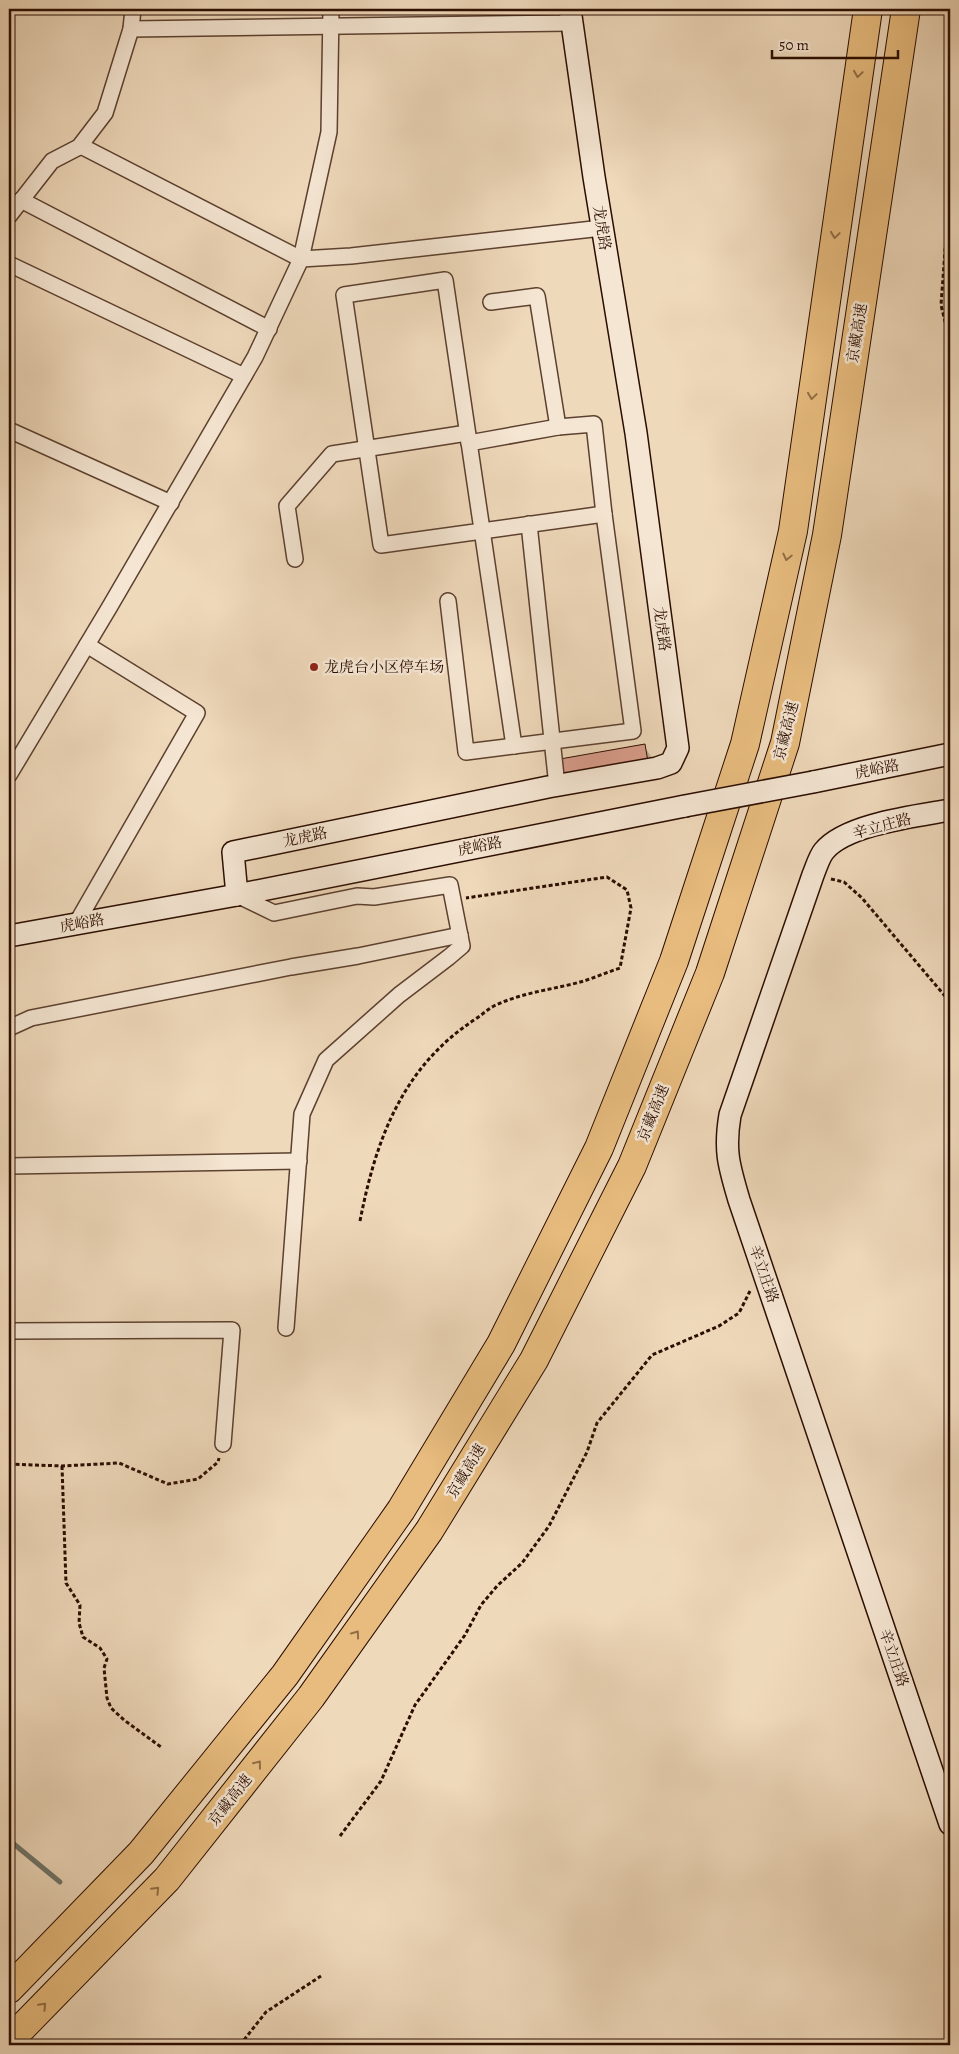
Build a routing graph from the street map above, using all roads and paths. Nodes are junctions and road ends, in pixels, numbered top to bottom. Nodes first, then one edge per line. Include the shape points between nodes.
1 (133, 9) edge
2 (331, 9) edge
3 (868, 9) edge
4 (906, 9) edge
5 (570, 16) edge
6 (330, 26) junction
7 (131, 28) junction
8 (79, 147) junction
9 (950, 183) edge
10 (20, 200) junction
11 (9, 216) edge
12 (602, 228) junction
13 (301, 259) junction
14 (9, 264) edge
15 (491, 302) dead end
16 (269, 329) junction
17 (950, 342) edge
18 (244, 376) junction
19 (558, 427) junction
20 (9, 430) edge
21 (468, 438) junction
22 (367, 447) junction
23 (170, 503) junction
24 (604, 514) junction
25 (529, 524) junction
26 (482, 530) junction
27 (295, 559) dead end
28 (448, 601) dead end
29 (87, 645) junction
30 (552, 741) junction
31 (514, 746) junction
32 (950, 754) edge
33 (9, 775) edge
34 (557, 786) junction
35 (950, 810) edge
36 (813, 875) junction
37 (237, 895) junction
38 (453, 900) junction
39 (76, 924) junction
40 (460, 935) junction
41 (9, 936) edge
42 (950, 1002) edge
43 (9, 1028) edge
44 (299, 1161) junction
45 (9, 1166) edge
46 (360, 1221) dead end
47 (765, 1278) junction
48 (286, 1328) dead end
49 (9, 1331) edge
50 (223, 1444) joint
51 (9, 1464) edge
52 (62, 1466) junction
53 (161, 1747) dead end
54 (950, 1824) edge
55 (340, 1836) dead end
56 (322, 1976) dead end
57 (9, 1989) edge
58 (9, 2041) edge
59 (240, 2045) edge

1 - 7 street
2 - 6 street
3 -> 57 highway via 793,531 744,744 674,961 599,1148 501,1344 400,1510 285,1676 141,1853
58 -> 4 highway, 京藏高速 via 167,1879 311,1696 424,1539 534,1360 632,1166 710,973 785,743 827,535
5 - 6 street
5 - 12 street, 龙虎路
6 - 7 street
6 - 13 street via 329,132
7 - 8 street via 105,113
8 - 10 street via 52,161
8 - 13 street
9 - 17 path via 942,305
10 - 11 street
10 - 16 street
12 - 13 street
12 - 34 street, 龙虎路 via 636,433 678,748 670,763 657,768
13 - 16 street
14 - 18 street
15 - 19 street via 537,296
16 - 18 street
18 - 23 street
19 - 21 street
19 - 24 street via 594,424
20 - 23 street
21 - 22 street
21 - 22 street via 445,280 344,295
21 - 26 street
22 - 26 street via 381,545
22 - 27 street via 332,454 287,506
23 - 29 street
24 - 25 street
24 - 30 street via 633,731
25 - 26 street
25 - 30 street
26 - 31 street
28 - 31 street via 466,752
29 - 33 street
29 - 39 street via 197,713
30 - 31 street
30 - 34 street
32 - 37 street, 虎峪路, bridge
34 - 37 street, 龙虎路 via 233,852
35 - 36 street, 辛立庄路 via 855,831 824,851
36 - 42 path via 844,882 862,898
36 - 47 street, 辛立庄路 via 730,1116 726,1141 729,1168
37 - 38 street via 274,913 357,896 374,897 450,885
37 - 39 street, 虎峪路
38 - 40 street
38 - 46 path via 607,877 626,890 630,908 620,968 496,1005 455,1033 422,1066 394,1109 368,1181
39 - 41 street, 虎峪路
40 - 43 street via 31,1018
40 - 44 street via 462,946 456,952 399,995 326,1060 302,1114
44 - 45 street
44 - 48 street
47 - 54 street, 辛立庄路
47 - 55 path via 753,1286 739,1313 720,1326 652,1355 597,1423 587,1452 549,1526 522,1563 481,1605 465,1635 416,1705 381,1781
49 - 50 street via 232,1330
50 - 52 path via 218,1462 198,1479 168,1484 118,1463
51 - 52 path
52 - 53 path via 66,1583 80,1605 78,1624 83,1637 100,1648 107,1659 104,1668 106,1698 111,1708
56 - 59 path via 266,2012

